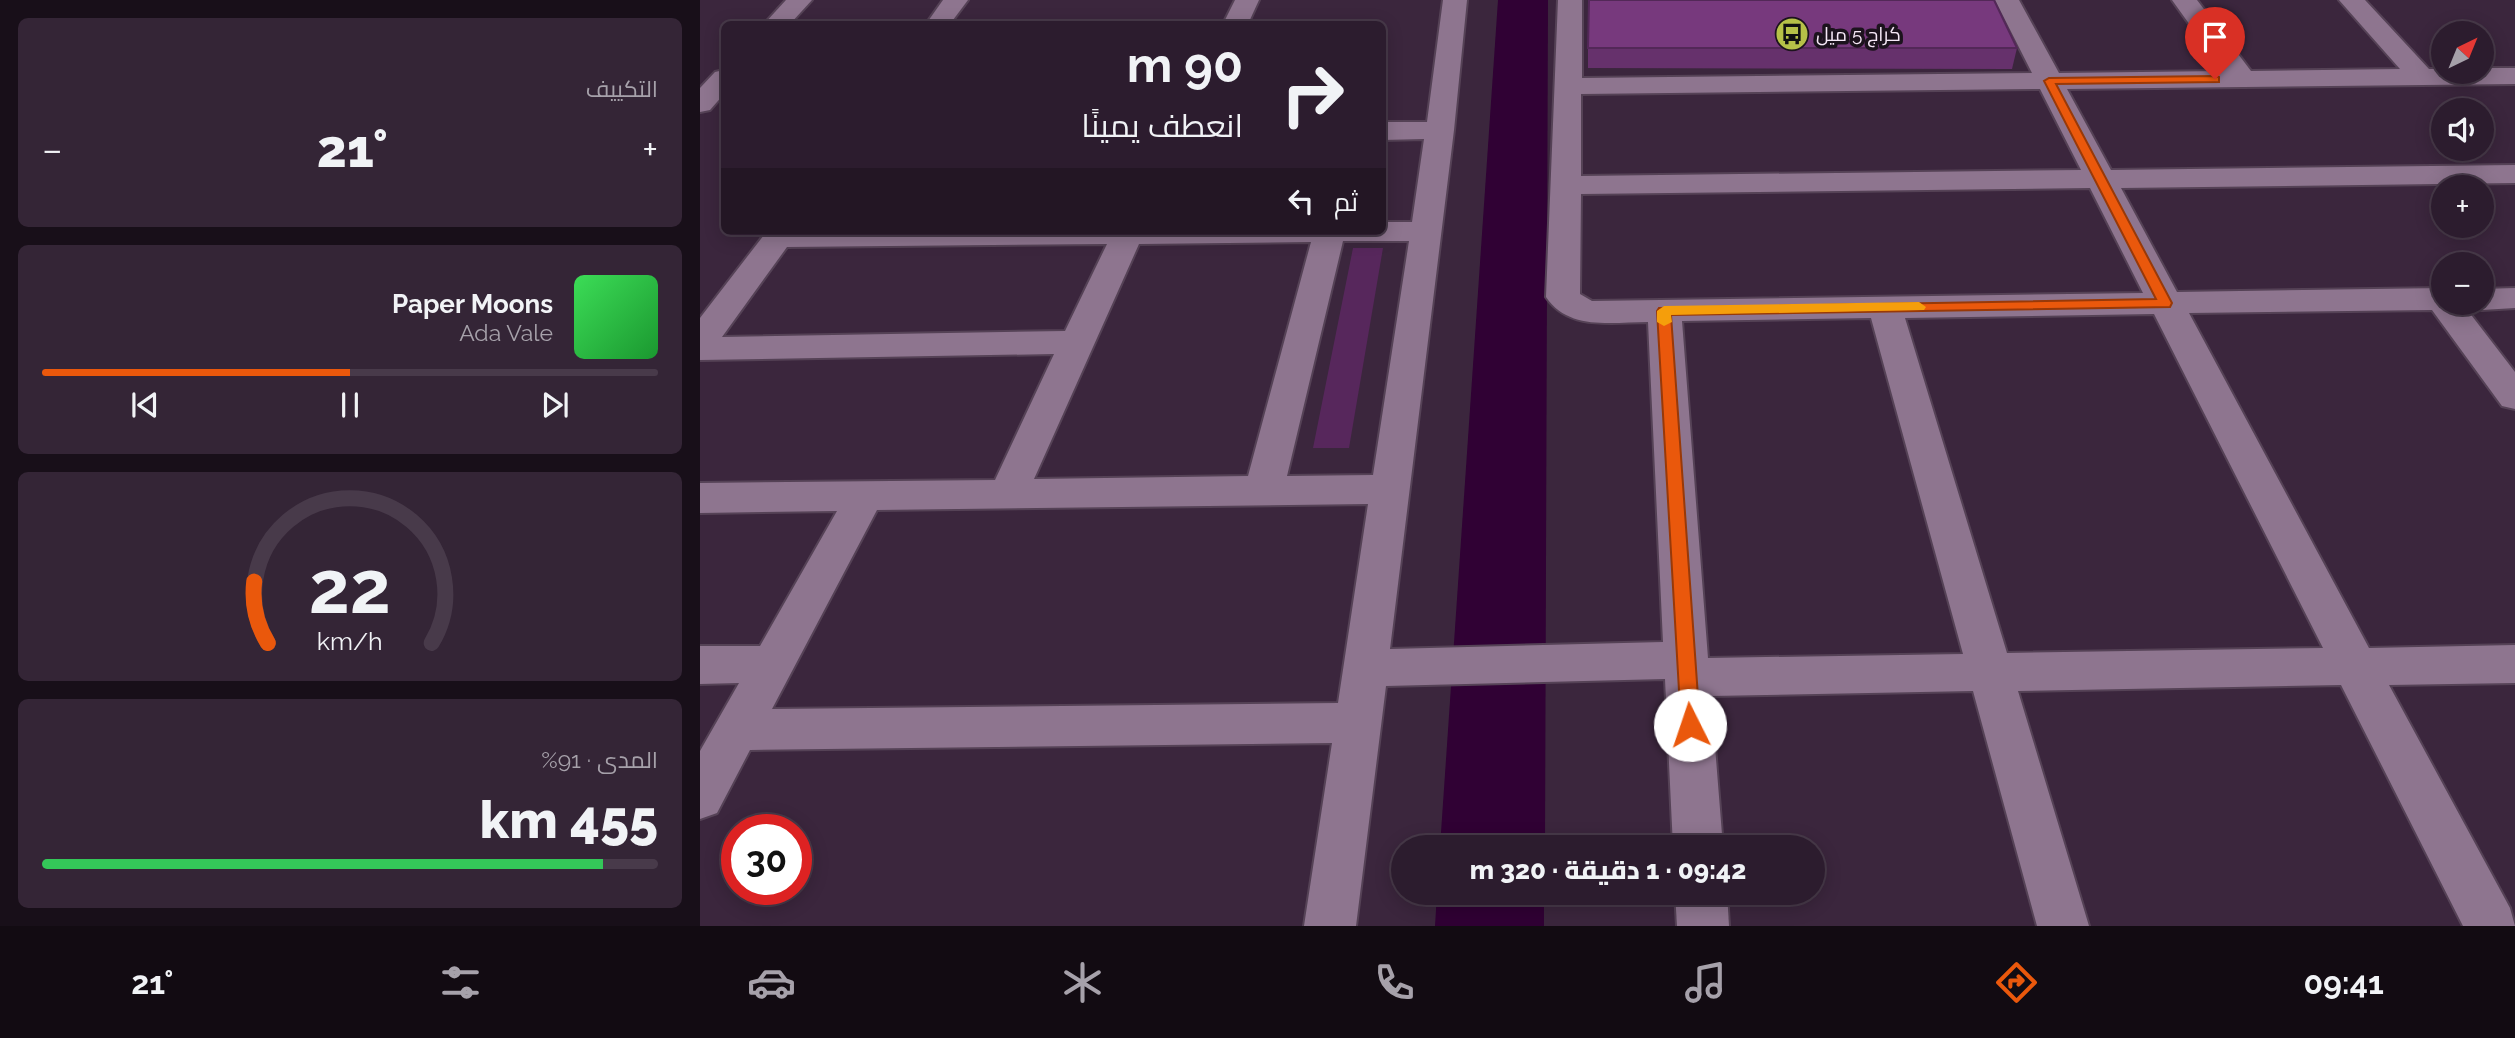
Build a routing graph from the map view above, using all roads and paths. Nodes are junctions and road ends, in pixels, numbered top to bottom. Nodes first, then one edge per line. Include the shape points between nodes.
1 (800, 0) edge
2 (956, 0) edge
3 (1247, 0) edge
4 (1455, 0) edge
5 (1570, 0) edge
6 (2007, 0) edge
7 (2184, 0) edge
8 (2351, 0) edge
9 (779, 21) edge
10 (940, 21) edge
11 (1237, 21) edge
12 (2515, 76) edge
13 (2422, 77) junction
14 (2243, 79) junction
15 (721, 81) edge
16 (2049, 81) junction
17 (1569, 86) junction
18 (700, 104) edge
19 (700, 110) edge
20 (721, 110) edge
21 (1440, 130) junction
22 (1386, 131) edge
23 (2515, 174) edge
24 (2100, 179) junction
25 (1567, 185) junction
26 (1386, 231) edge
27 (1426, 231) junction
28 (780, 235) edge
29 (1127, 235) edge
30 (1328, 235) edge
31 (2515, 298) edge
32 (2431, 299) edge
33 (2494, 299) edge
34 (2165, 303) junction
35 (1885, 307) junction
36 (712, 309) edge
37 (1664, 311) junction
38 (2454, 315) edge
39 (700, 342) edge
40 (1077, 342) junction
41 (700, 349) edge
42 (2515, 397) edge
43 (1391, 489) junction
44 (1264, 491) junction
45 (1008, 493) junction
46 (700, 498) edge
47 (864, 498) junction
48 (773, 664) junction
49 (2515, 664) edge
50 (700, 665) edge
51 (2355, 667) junction
52 (1366, 668) junction
53 (1687, 668) junction
54 (1991, 673) junction
55 (1358, 723) junction
56 (737, 730) junction
57 (700, 797) edge
58 (1697, 835) edge
59 (1702, 905) edge
60 (1330, 926) edge
61 (1703, 926) edge
62 (2063, 926) edge
63 (2491, 926) edge

1 - 9 street
2 - 10 street
3 - 11 street
4 - 21 street
5 - 17 street
6 - 16 street
7 - 14 street
8 - 13 street
12 - 13 street
13 - 14 street
14 - 16 street
15 - 18 street
16 - 17 street
16 - 24 street
17 - 25 street
19 - 20 street
21 - 22 street
21 - 27 street
23 - 24 street
24 - 25 street
24 - 34 street
25 - 37 street via 1563,298 1587,312
26 - 27 street
27 - 43 street
28 - 36 street
29 - 40 street
30 - 44 street
31 - 33 street
32 - 34 street
34 - 35 street
34 - 51 street
35 - 37 street
35 - 54 street
36 - 39 street
37 - 53 street
38 - 42 street
40 - 41 street
40 - 45 street
43 - 44 street
43 - 52 street
44 - 45 street
45 - 47 street
46 - 47 street
47 - 48 street
48 - 50 street
48 - 56 street
49 - 51 street
51 - 54 street
51 - 63 street
52 - 53 street
52 - 55 street
53 - 54 street
53 - 58 street
54 - 62 street
55 - 56 street
55 - 60 street
56 - 57 street
59 - 61 street

